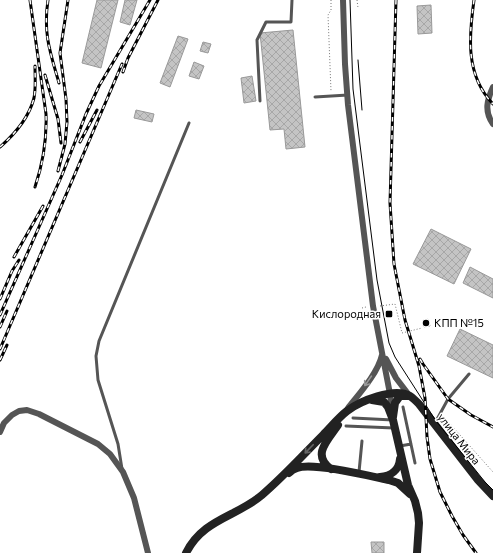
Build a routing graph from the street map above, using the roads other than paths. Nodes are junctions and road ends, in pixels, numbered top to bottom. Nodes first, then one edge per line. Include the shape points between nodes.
1 (292, 0) edge
2 (343, 0) edge
3 (493, 87) edge
4 (348, 95) junction
5 (315, 97) dead end
6 (260, 101) dead end
7 (189, 123) dead end
8 (493, 124) edge
9 (381, 348) junction
10 (469, 374) dead end
11 (390, 394) junction
12 (409, 395) junction
13 (368, 399) junction
14 (403, 407) dead end
15 (346, 411) junction
16 (353, 418) dead end
17 (394, 424) junction
18 (346, 426) dead end
19 (435, 426) junction
20 (0, 432) edge
21 (362, 441) dead end
22 (411, 444) junction
23 (398, 446) junction
24 (400, 457) junction
25 (415, 463) dead end
26 (332, 469) junction
27 (123, 472) junction
28 (359, 474) junction
29 (283, 476) junction
30 (377, 478) junction
31 (493, 496) edge
32 (415, 501) junction
33 (144, 536) junction
34 (187, 550) edge
35 (148, 553) edge
36 (154, 553) edge
37 (180, 553) edge
38 (417, 553) edge

1 - 6 lane via 291,22 266,22 257,40
2 - 4 street
3 - 8 street via 486,108
4 - 5 lane
4 - 9 street
7 - 27 lane via 99,342 96,356 98,380 118,444
9 - 11 street
9 - 12 street via 390,368
9 -> 15 street via 382,357 379,364
10 - 19 lane via 448,399
11 - 12 main road
11 - 13 main road
11 - 17 street
12 - 17 main road via 400,396 395,403
12 - 19 main road, улица Мира
13 - 15 main road
13 - 17 main road via 384,402
14 - 22 lane
15 - 26 main road via 322,450 322,460
15 -> 29 main road
16 - 17 lane
17 - 18 lane
17 - 23 main road
19 - 31 main road, улица Мира
20 - 27 street via 12,415 27,410 98,444 110,454
21 - 28 lane
22 - 23 lane
22 - 25 lane
23 - 24 main road
24 - 30 main road via 397,469 392,474
24 - 32 main road
26 - 28 main road
26 - 29 main road via 298,468
27 - 33 street via 134,498
28 - 30 main road
29 - 34 main road via 248,505 209,526 193,540
30 - 32 main road via 398,483
32 - 38 main road via 419,523
33 - 35 street
33 - 36 street
34 - 37 street

